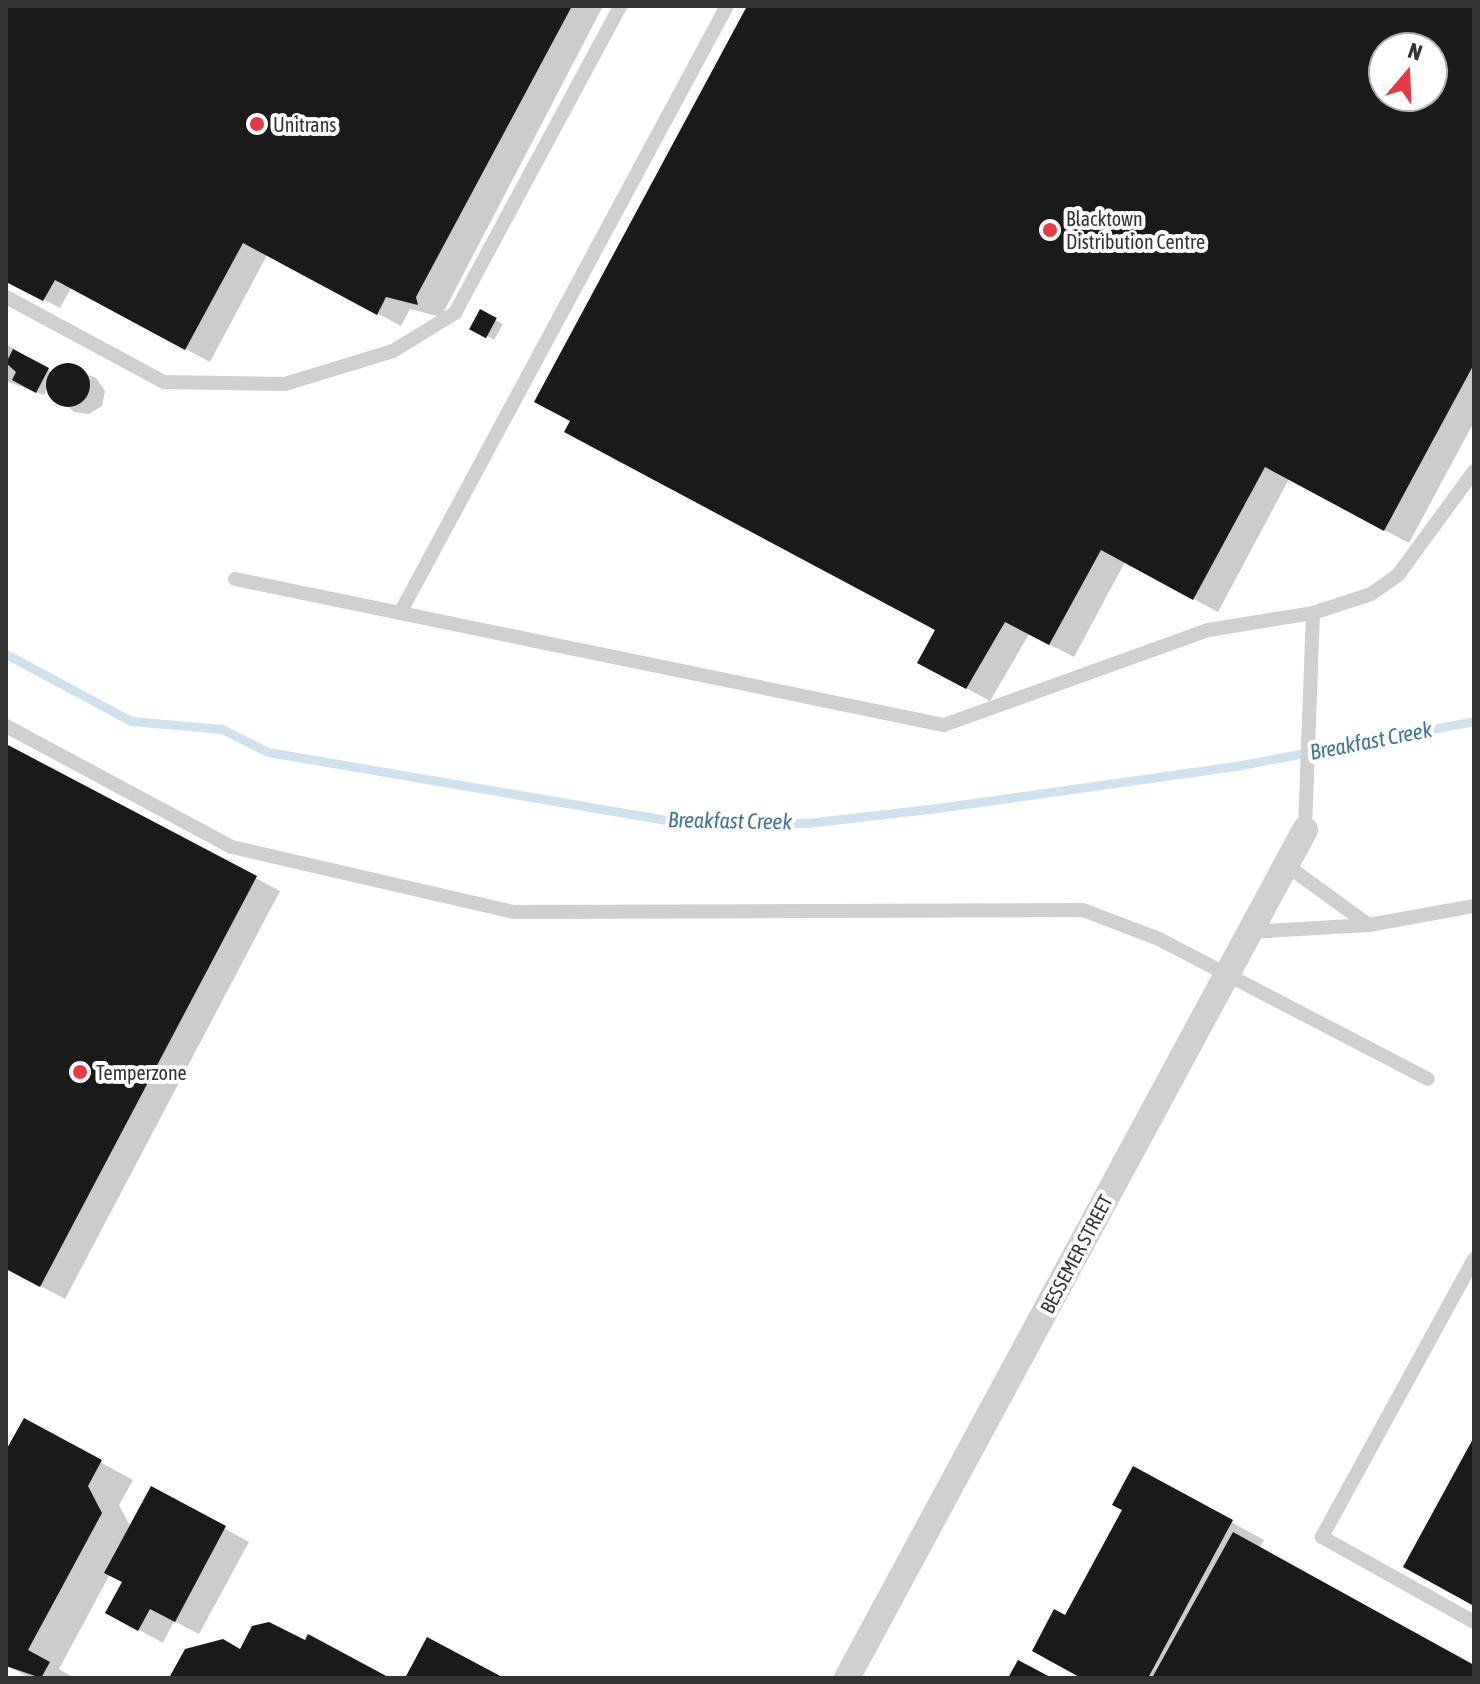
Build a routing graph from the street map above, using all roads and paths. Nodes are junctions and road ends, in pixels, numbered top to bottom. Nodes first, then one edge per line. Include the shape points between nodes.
1 (620, 6) edge
2 (727, 6) edge
3 (6, 297) edge
4 (1474, 471) edge
5 (235, 579) dead end
6 (400, 613) junction
7 (1313, 613) junction
8 (6, 726) edge
9 (1305, 830) joint
10 (1286, 865) junction
11 (1474, 906) edge
12 (1369, 925) junction
13 (1250, 932) junction
14 (1227, 974) junction
15 (1428, 1079) dead end
16 (1474, 1259) edge
17 (1474, 1622) edge
18 (847, 1678) edge

1 - 3 lane via 455,313 393,351 285,384 164,382
2 - 6 lane
4 - 7 lane via 1398,575 1371,594
5 - 6 lane
6 - 7 lane via 944,725 1208,630
7 - 9 lane
8 - 14 lane via 232,847 514,912 1083,910 1121,920
9 - 10 street, BESSEMER STREET
10 - 12 lane
10 - 13 street, BESSEMER STREET
11 - 12 lane
12 - 13 lane
13 - 14 street, BESSEMER STREET
14 - 15 lane
14 - 18 street, BESSEMER STREET
16 - 17 lane via 1322,1537

